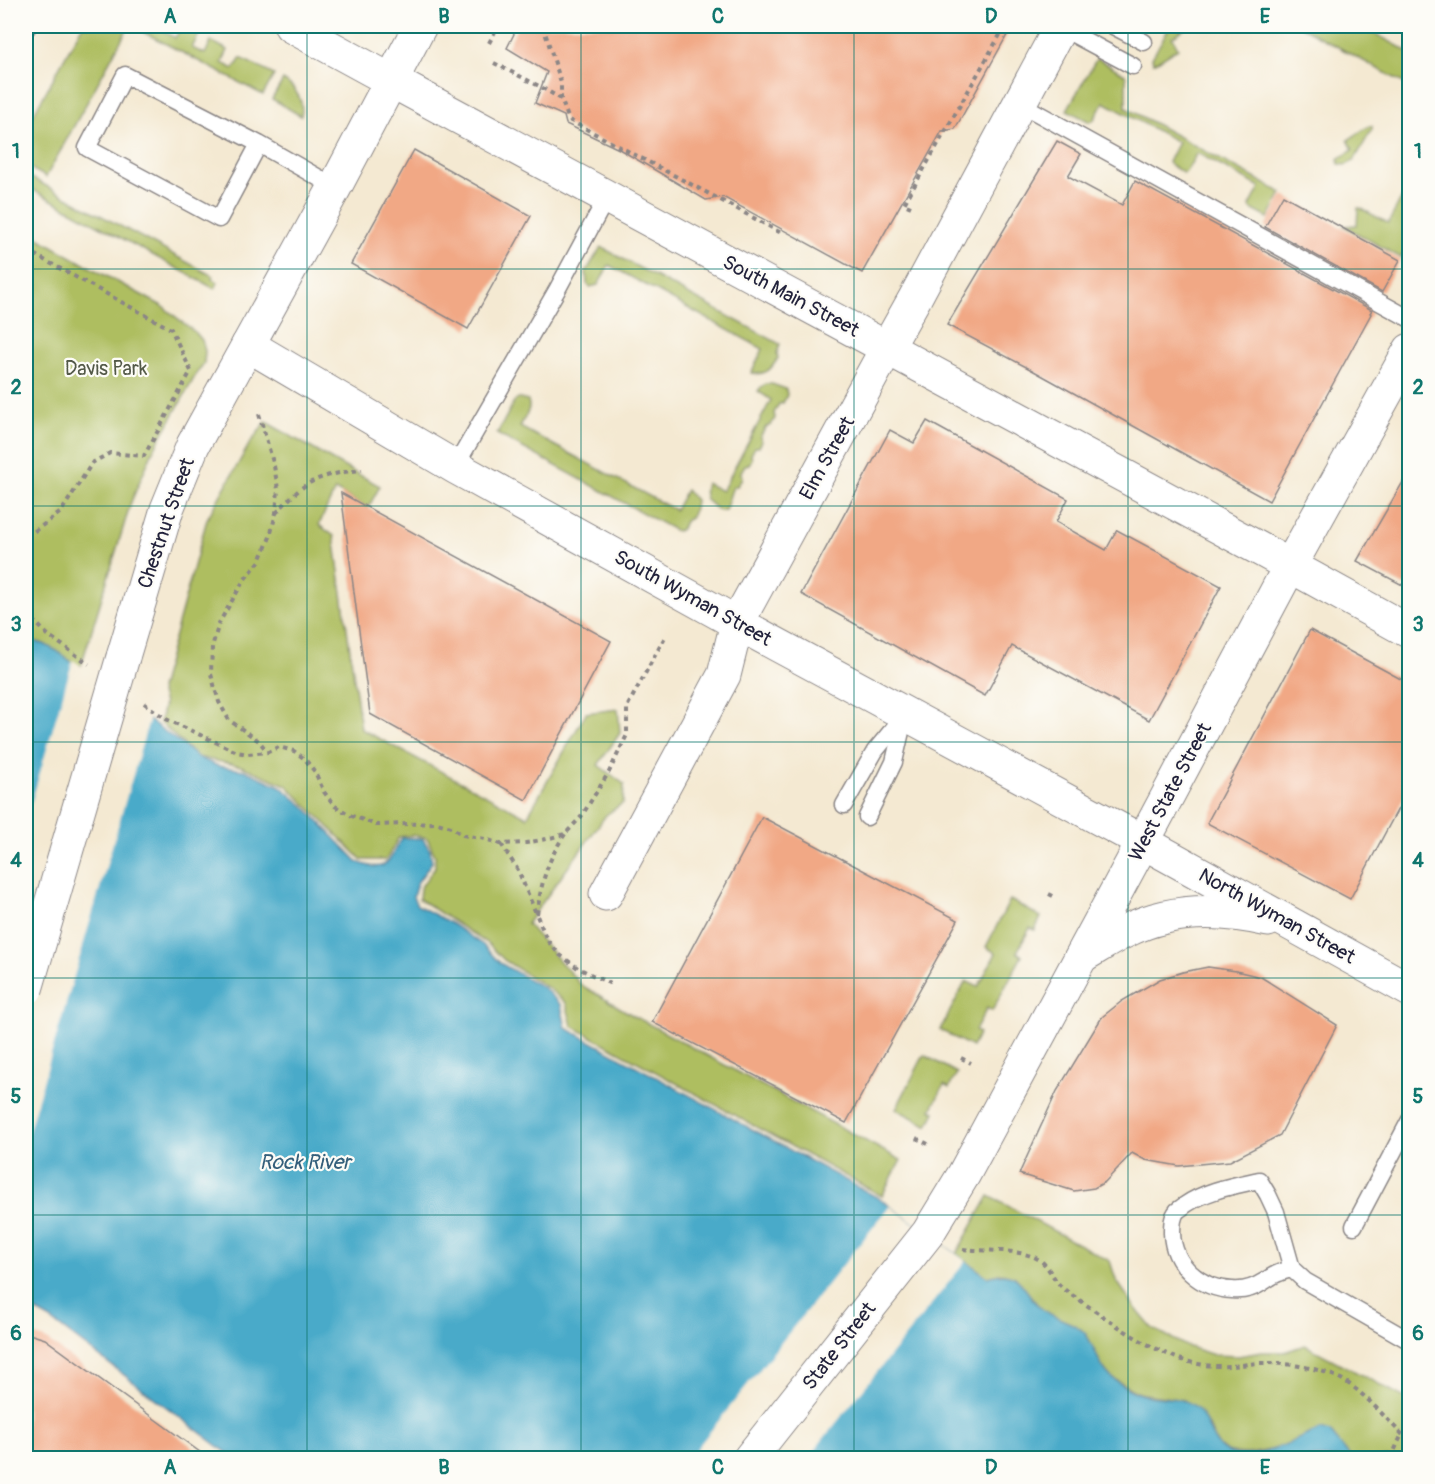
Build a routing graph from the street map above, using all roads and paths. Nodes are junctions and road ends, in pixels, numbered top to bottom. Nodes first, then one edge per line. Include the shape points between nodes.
1 (291, 26) edge
2 (420, 26) edge
3 (498, 26) edge
4 (543, 26) edge
5 (1005, 26) edge
6 (1061, 26) edge
7 (1113, 26) edge
8 (1144, 42) dead end
9 (489, 43) dead end
10 (494, 63) dead end
11 (1133, 66) dead end
12 (390, 80) junction
13 (561, 99) junction
14 (1020, 103) junction
15 (259, 144) junction
16 (335, 187) junction
17 (607, 197) junction
18 (911, 207) dead end
19 (783, 234) dead end
20 (26, 250) edge
21 (1410, 319) edge
22 (248, 345) junction
23 (887, 348) junction
24 (1410, 350) edge
25 (259, 414) dead end
26 (455, 467) junction
27 (362, 470) dead end
28 (276, 513) junction
29 (26, 534) edge
30 (1290, 566) junction
31 (26, 613) edge
32 (737, 623) junction
33 (1410, 632) edge
34 (665, 637) dead end
35 (109, 662) junction
36 (139, 700) dead end
37 (905, 714) junction
38 (268, 752) junction
39 (844, 805) dead end
40 (867, 817) dead end
41 (565, 834) junction
42 (1143, 842) junction
43 (501, 844) junction
44 (606, 894) dead end
45 (1049, 894) dead end
46 (1057, 898) dead end
47 (537, 916) junction
48 (1294, 926) junction
49 (1082, 956) junction
50 (613, 985) dead end
51 (26, 989) edge
52 (1410, 990) edge
53 (961, 1058) dead end
54 (970, 1063) dead end
55 (1410, 1120) edge
56 (916, 1138) dead end
57 (928, 1144) dead end
58 (1354, 1226) dead end
59 (928, 1233) joint
60 (963, 1249) dead end
61 (1292, 1269) junction
62 (1410, 1341) edge
63 (1402, 1434) junction
64 (1410, 1439) edge
65 (750, 1458) edge
66 (1391, 1458) edge

1 - 12 main road, South Main Street
2 - 12 main road, Chestnut Street
3 - 9 path
4 - 13 path via 561,82
5 - 18 path via 904,204
6 - 11 lane
6 - 14 main road, Elm Street
7 - 8 lane
10 - 13 path
12 - 16 main road, Chestnut Street
12 - 17 main road, South Main Street
13 - 19 path via 569,120
14 - 21 lane
14 - 23 main road, Elm Street
15 - 15 lane via 125,75 87,148 219,219
15 - 16 lane
16 - 22 main road, Chestnut Street
17 - 23 main road, South Main Street
17 - 26 lane
20 - 29 path via 171,329 190,371 144,456 110,453 92,463 62,512
22 - 26 main road, South Wyman Street
22 - 35 main road, Chestnut Street via 193,445
23 - 30 main road, South Main Street
23 - 32 main road, Elm Street
24 - 30 main road, West State Street
25 - 28 path via 278,489
26 - 32 main road, South Wyman Street
27 - 28 path via 304,486
28 - 38 path via 260,561 229,604 212,647 212,674 219,702 229,720
30 - 33 main road, South Main Street
30 - 42 main road, West State Street
31 - 35 path via 48,635
32 - 37 main road, South Wyman Street
32 - 44 main road, Elm Street via 724,675
34 - 41 path via 627,707 627,735 609,772 581,817
35 - 51 main road, Chestnut Street, bridge
36 - 38 path via 166,718 237,752
37 - 39 lane via 875,751
37 - 40 lane via 894,762
37 - 42 main road, South Wyman Street
38 - 43 path via 279,747 305,759 335,806 352,816 377,825 437,823 463,835
41 - 43 path
41 - 47 path via 546,870
42 - 48 main road, North Wyman Street
42 - 49 main road, West State Street
43 - 47 path via 518,870
45 - 46 path
47 - 50 path via 547,940 560,955
48 - 49 main road via 1251,916 1189,913 1135,927
48 - 52 main road, North Wyman Street
49 - 59 main road, West State Street
53 - 54 path
55 - 58 lane
56 - 57 path
59 - 65 main road, State Street
60 - 63 path via 1034,1257 1045,1263 1061,1287 1102,1316 1167,1355 1187,1362 1206,1366 1290,1365 1342,1380
61 - 61 lane via 1276,1212 1259,1180 1194,1199 1178,1210 1172,1223 1173,1243 1180,1260 1187,1271 1211,1287 1245,1290
61 - 62 lane via 1305,1281
63 - 64 path
63 - 66 path

